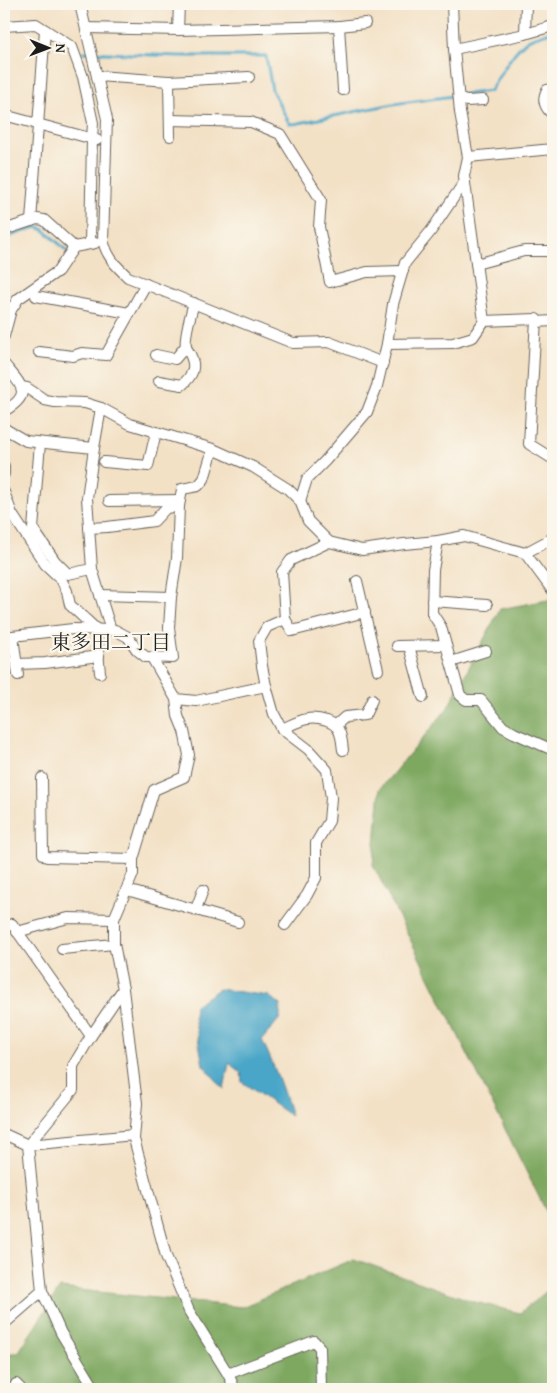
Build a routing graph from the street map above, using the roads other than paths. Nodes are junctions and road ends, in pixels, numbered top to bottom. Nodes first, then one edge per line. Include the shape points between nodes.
1 (80, 4) edge
2 (179, 4) edge
3 (452, 4) edge
4 (457, 4) edge
5 (526, 4) edge
6 (365, 23) dead end
7 (4, 26) edge
8 (339, 26) junction
9 (553, 26) edge
10 (86, 28) junction
11 (45, 30) junction
12 (178, 30) junction
13 (525, 34) junction
14 (454, 49) junction
15 (97, 76) junction
16 (249, 77) dead end
17 (169, 81) junction
18 (553, 89) edge
19 (343, 90) dead end
20 (460, 99) junction
21 (482, 100) dead end
22 (553, 113) edge
23 (4, 115) edge
24 (170, 120) junction
25 (38, 124) junction
26 (170, 136) dead end
27 (92, 139) junction
28 (106, 142) junction
29 (553, 149) edge
30 (468, 158) junction
31 (465, 181) junction
32 (31, 221) junction
33 (4, 230) edge
34 (103, 241) junction
35 (90, 244) junction
36 (74, 247) junction
37 (553, 251) edge
38 (476, 264) junction
39 (403, 271) junction
40 (146, 284) junction
41 (36, 296) dead end
42 (194, 303) junction
43 (129, 313) junction
44 (484, 321) junction
45 (553, 321) edge
46 (536, 322) junction
47 (4, 336) edge
48 (386, 344) junction
49 (186, 346) junction
50 (39, 352) dead end
51 (156, 355) dead end
52 (383, 363) junction
53 (4, 364) edge
54 (159, 381) dead end
55 (21, 387) junction
56 (101, 408) junction
57 (4, 410) edge
58 (4, 427) edge
59 (156, 432) junction
60 (40, 443) junction
61 (94, 448) junction
62 (213, 449) junction
63 (553, 459) edge
64 (104, 462) dead end
65 (4, 466) edge
66 (4, 474) edge
67 (4, 492) edge
68 (109, 501) dead end
69 (300, 501) junction
70 (180, 503) junction
71 (89, 528) junction
72 (553, 538) edge
73 (438, 541) junction
74 (329, 542) junction
75 (525, 553) junction
76 (92, 569) junction
77 (357, 581) dead end
78 (553, 592) edge
79 (100, 595) junction
80 (171, 597) junction
81 (432, 601) junction
82 (487, 605) dead end
83 (365, 612) junction
84 (285, 619) junction
85 (96, 629) junction
86 (111, 630) junction
87 (9, 636) edge
88 (446, 645) junction
89 (397, 646) dead end
90 (409, 646) junction
91 (486, 651) dead end
92 (98, 656) junction
93 (152, 658) junction
94 (451, 662) junction
95 (378, 670) dead end
96 (100, 673) dead end
97 (266, 686) junction
98 (423, 696) dead end
99 (176, 699) junction
100 (372, 700) dead end
101 (336, 725) junction
102 (282, 729) junction
103 (343, 750) dead end
104 (553, 750) edge
105 (42, 778) dead end
106 (133, 859) junction
107 (127, 890) junction
108 (203, 890) dead end
109 (196, 909) junction
110 (114, 919) junction
111 (238, 922) dead end
112 (285, 925) dead end
113 (114, 944) junction
114 (62, 949) dead end
115 (123, 989) junction
116 (91, 1036) junction
117 (4, 1134) edge
118 (134, 1135) junction
119 (28, 1144) junction
120 (42, 1291) junction
121 (4, 1324) edge
122 (228, 1374) junction
123 (14, 1389) edge
124 (21, 1389) edge
125 (95, 1389) edge
126 (235, 1389) edge
127 (321, 1389) edge

1 - 10 street
2 - 12 street
3 - 4 street
3 - 14 street
5 - 13 street
6 - 8 street
7 - 11 street via 36,24
8 - 12 street
8 - 19 street
9 - 13 street
10 - 12 street
10 - 15 street
11 - 25 street
11 - 27 street via 72,47 94,123
13 - 14 street
14 - 20 street
15 - 17 street
15 - 28 street via 107,119
16 - 17 street
17 - 24 street
18 - 22 street via 547,90 544,96 545,107
20 - 21 street
20 - 30 street
23 - 25 street
24 - 26 street
24 - 39 street via 251,122 280,134 322,200 319,227 330,282 367,272
25 - 27 street
25 - 32 street
27 - 28 street
27 - 35 street
28 - 34 street
29 - 30 street
30 - 31 street
31 - 38 street
31 - 39 street via 405,263
32 - 33 street
32 - 36 street via 44,220
34 - 35 street
34 - 40 street via 114,264 128,276
35 - 36 street
36 - 47 street via 58,271 18,299 11,310
37 - 38 street via 524,251
38 - 44 street
39 - 48 street
40 - 42 street
40 - 43 street
41 - 43 street
42 - 49 street via 188,320
42 - 52 street via 293,344 329,342
43 - 50 street via 106,355
44 - 46 street via 536,319
44 - 48 street via 473,338 453,344
45 - 46 street
46 - 63 street via 529,444
48 - 52 street
49 - 51 street via 175,359
49 - 54 street via 192,356 192,376 182,385
52 - 69 street via 366,412 307,480
53 - 55 street
55 - 56 street via 46,400 85,403
55 - 57 street via 17,403
56 - 59 street via 130,424
56 - 61 street
58 - 60 street via 26,441
59 - 62 street
59 - 64 street via 148,466
60 - 61 street
60 - 76 street via 33,529 55,562 68,574
61 - 71 street via 87,498
62 - 69 street via 253,467 288,489
62 - 70 street via 204,479 198,486 182,489
65 - 66 street
67 - 85 street via 12,514 45,564 61,579 70,605
68 - 70 street
69 - 74 street via 308,521
70 - 71 street via 166,508 154,520
70 - 80 street via 178,558
71 - 76 street
72 - 75 street
73 - 74 street via 362,550
73 - 75 street via 464,536
73 - 81 street
74 - 84 street via 291,560 282,572
75 - 78 street
76 - 79 street
77 - 83 street
79 - 80 street
79 - 86 street
80 - 93 street via 169,628 173,658
81 - 82 street
81 - 88 street via 432,613 441,627
83 - 84 street via 292,631
83 - 95 street
84 - 97 street via 266,627 259,641
85 - 86 street
85 - 87 street
85 - 92 street
86 - 93 street via 128,637 137,650
87 - 92 street via 18,670
88 - 90 street
88 - 94 street
89 - 90 street
90 - 98 street
91 - 94 street
92 - 96 street
93 - 99 street
94 - 104 street via 460,695 466,700 481,700 503,727
97 - 99 street via 196,701
97 - 102 street
99 - 106 street via 189,755 184,777 154,790
100 - 101 street via 365,715 345,717
101 - 102 street via 313,718
101 - 103 street
102 - 112 street via 308,749 327,770 331,798 330,820 316,843 316,878
105 - 106 street via 42,854
106 - 107 street via 133,874
107 - 109 street
107 - 110 street
108 - 109 street
109 - 111 street
110 - 113 street
110 - 116 street via 68,918 15,928
113 - 114 street
113 - 115 street
115 - 116 street
115 - 118 street via 138,1102
116 - 119 street via 73,1066 73,1090
117 - 119 street
118 - 119 street
118 - 122 street via 166,1256 189,1311
119 - 120 street
120 - 121 street
120 - 125 street via 61,1333
122 - 126 street
122 - 127 street via 314,1341 320,1348
123 - 124 street via 16,1384

